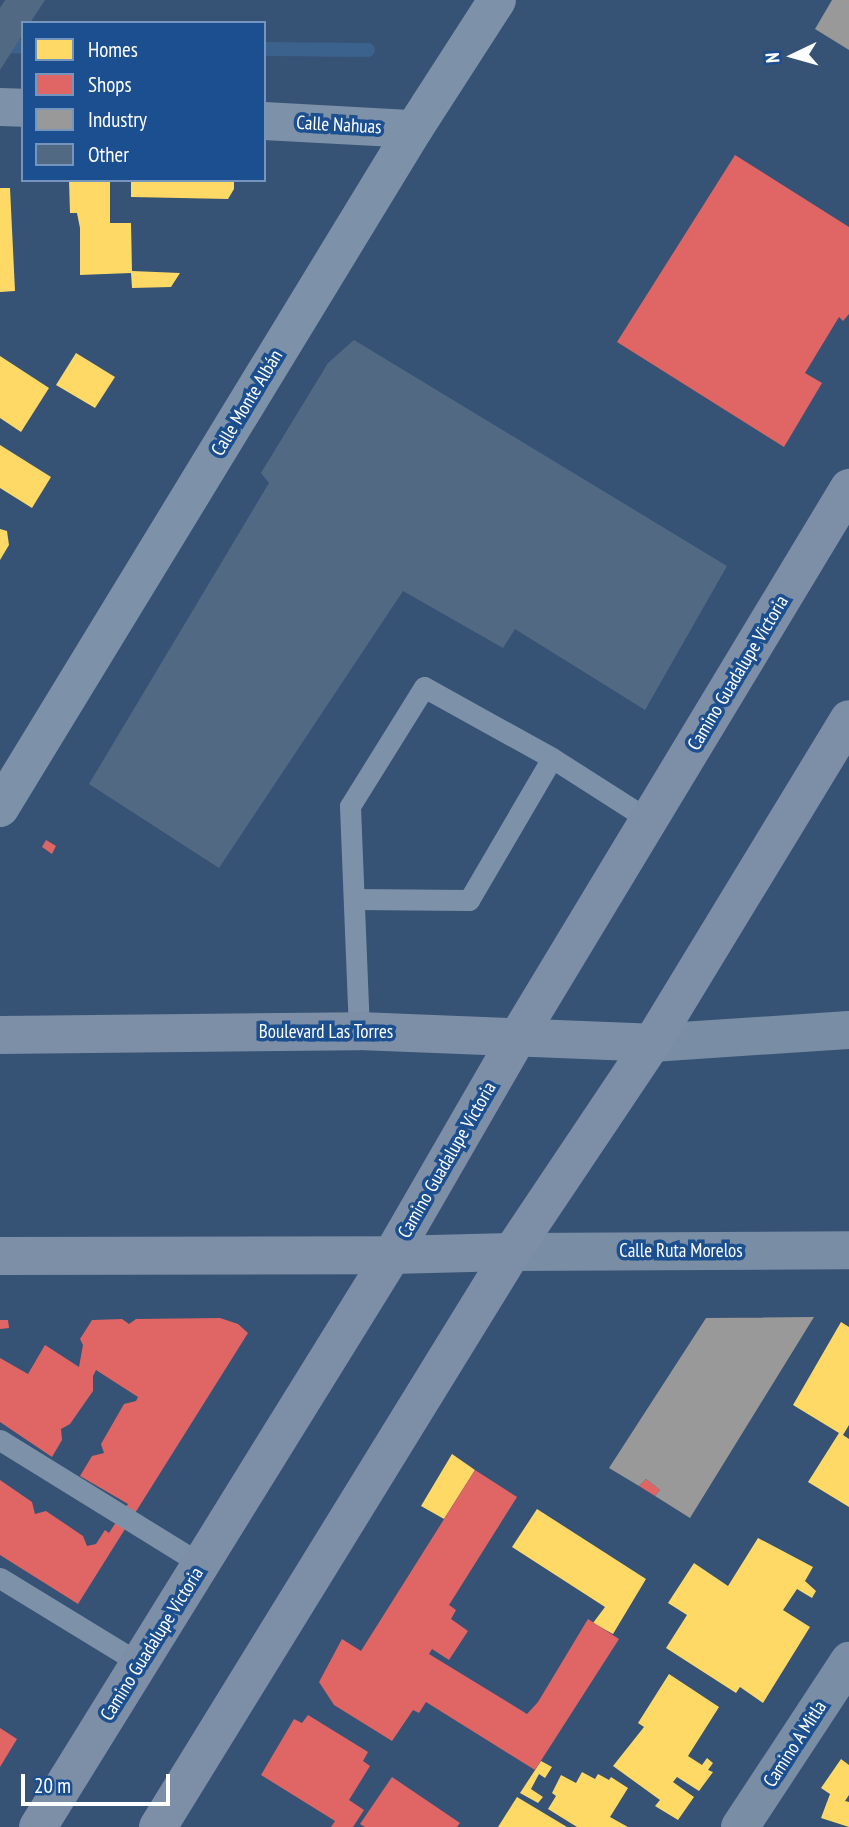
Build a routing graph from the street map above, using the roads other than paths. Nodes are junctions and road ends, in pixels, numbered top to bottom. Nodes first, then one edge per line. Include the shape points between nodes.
1 (497, 0) edge
2 (0, 107) edge
3 (21, 108) edge
4 (266, 121) edge
5 (414, 129) junction
6 (849, 488) edge
7 (849, 719) edge
8 (552, 758) junction
9 (0, 808) edge
10 (649, 820) junction
11 (354, 899) junction
12 (849, 1030) edge
13 (359, 1031) junction
14 (0, 1035) edge
15 (519, 1035) junction
16 (652, 1043) junction
17 (849, 1250) edge
18 (512, 1252) junction
19 (393, 1255) junction
20 (0, 1256) edge
21 (0, 1440) edge
22 (201, 1563) junction
23 (0, 1578) edge
24 (849, 1661) edge
25 (139, 1663) junction
26 (38, 1827) edge
27 (158, 1827) edge
28 (740, 1827) edge

1 - 5 street, Calle Monte Albán
2 - 3 street
4 - 5 street, Calle Nahuas
5 - 9 street, Calle Monte Albán
6 - 10 main road, Camino Guadalupe Victoria
7 - 16 main road
8 - 10 lane
8 - 11 lane via 469,900
8 - 11 lane via 424,687 350,806
10 - 15 main road, Camino Guadalupe Victoria
11 - 13 lane
12 - 16 main road
13 - 14 main road, Boulevard Las Torres
13 - 15 main road, Boulevard Las Torres
15 - 16 main road, Boulevard Las Torres
15 - 19 main road, Camino Guadalupe Victoria
16 - 18 main road
17 - 18 main road, Calle Ruta Morelos
18 - 19 main road
18 - 27 main road
19 - 20 main road
19 - 22 main road, Camino Guadalupe Victoria
21 - 22 lane
22 - 25 main road, Camino Guadalupe Victoria
23 - 25 lane
24 - 28 main road, Camino A Mitla
25 - 26 main road, Camino Guadalupe Victoria

